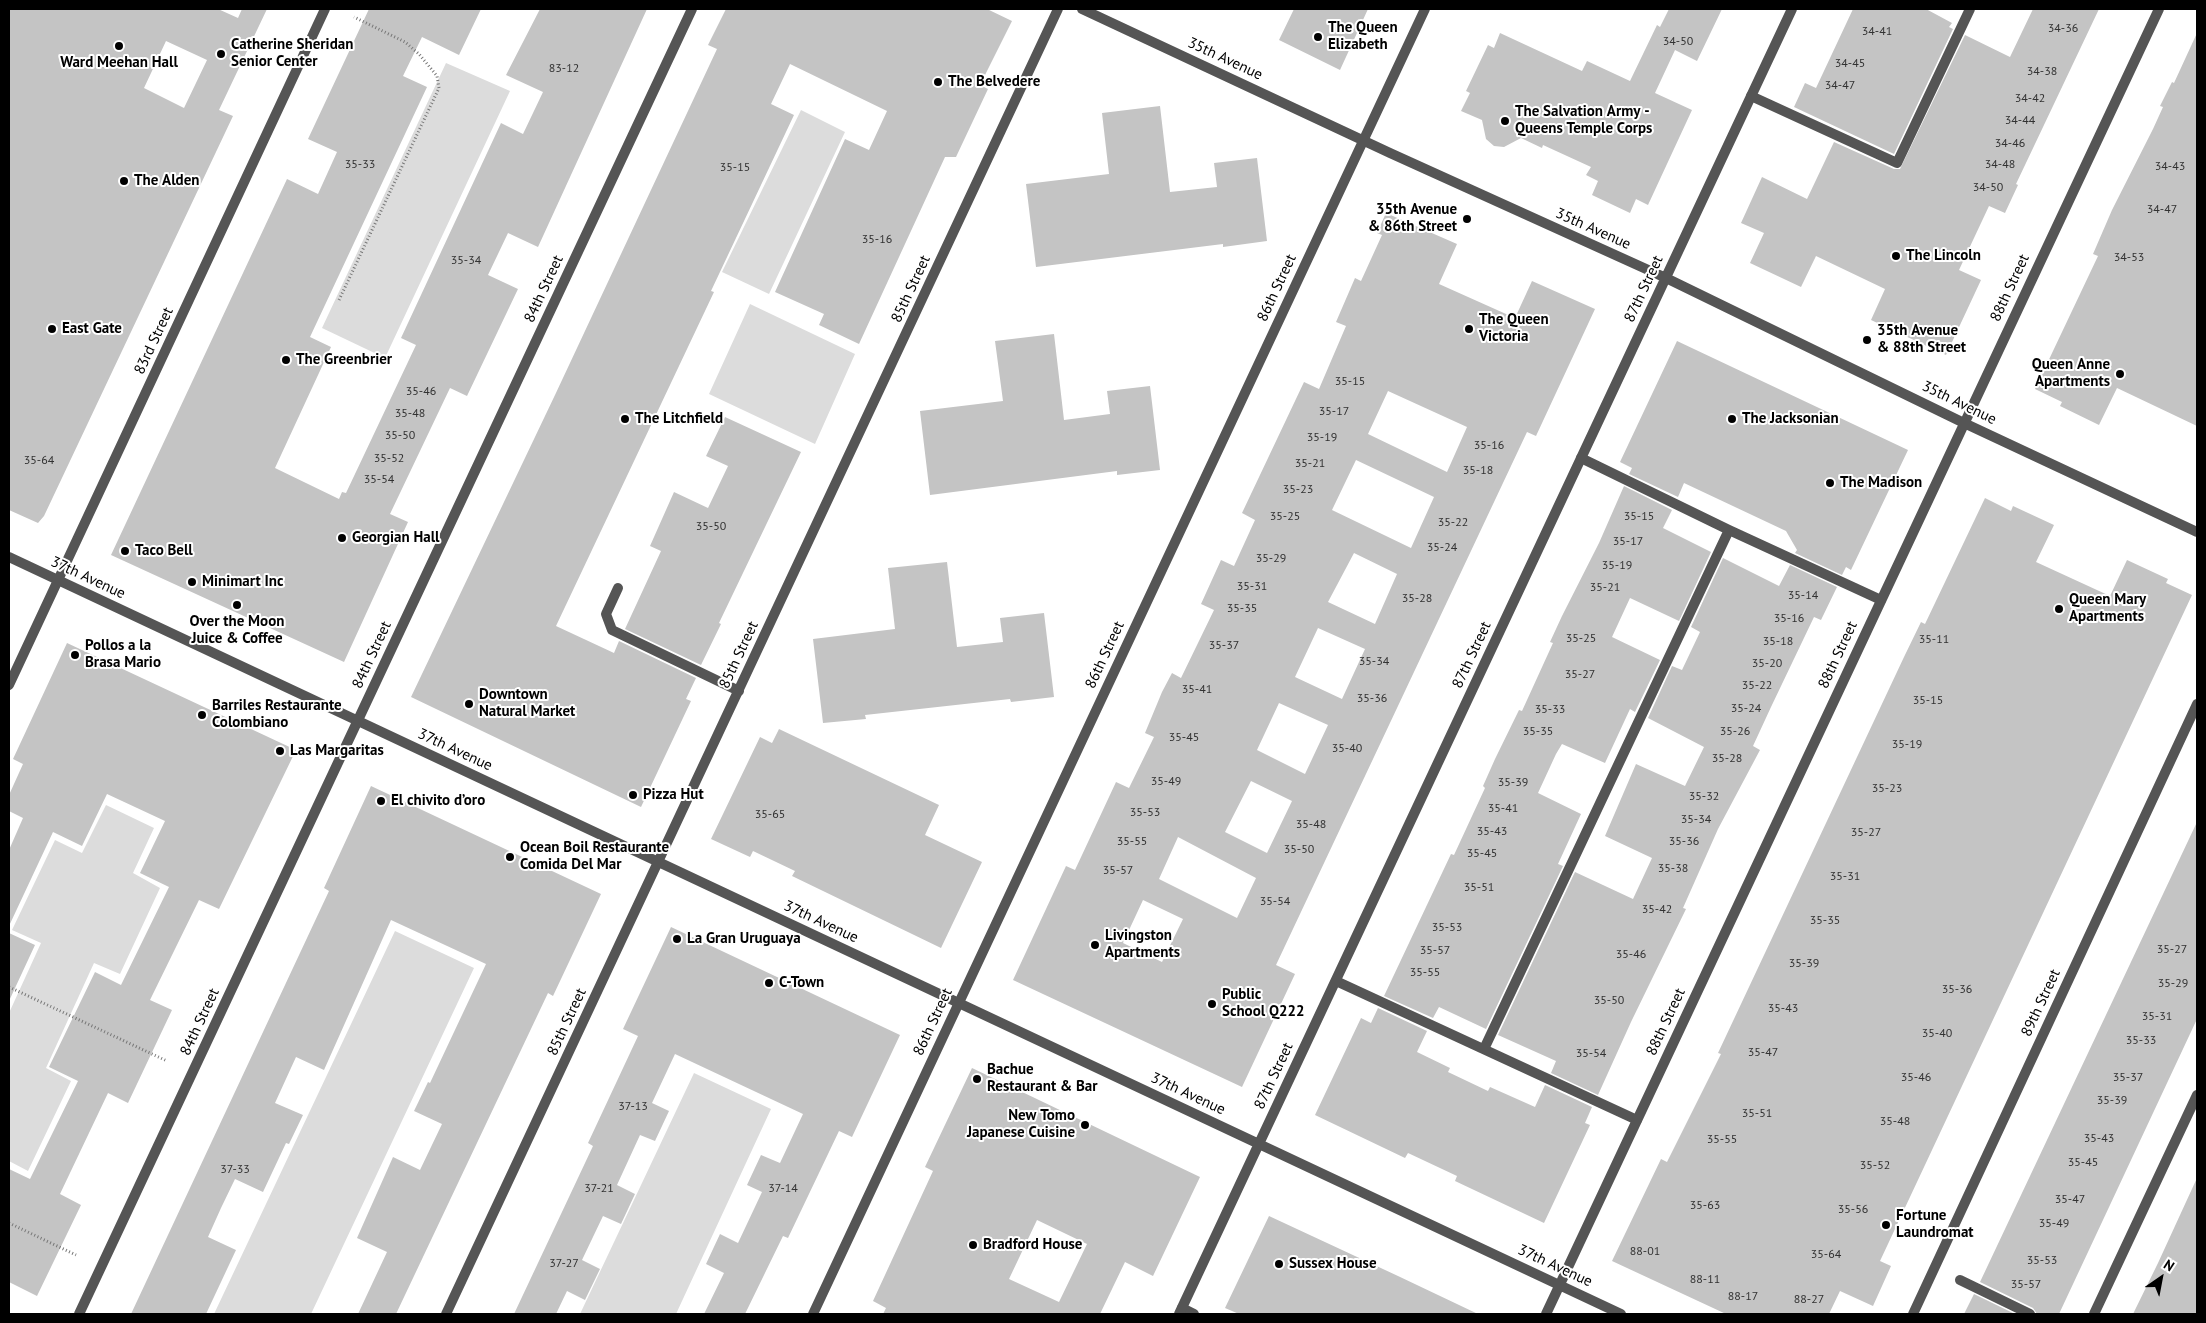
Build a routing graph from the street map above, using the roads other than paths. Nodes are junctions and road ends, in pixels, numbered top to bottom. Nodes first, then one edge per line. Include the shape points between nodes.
1 (325, 9) edge
2 (692, 9) edge
3 (1058, 9) edge
4 (1082, 9) edge
5 (1425, 9) edge
6 (1792, 9) edge
7 (1970, 9) edge
8 (2159, 9) edge
9 (1751, 96) junction
10 (1363, 140) junction
11 (1666, 278) junction
12 (1964, 423) junction
13 (1581, 458) junction
14 (1729, 530) junction
15 (2197, 532) edge
16 (9, 558) edge
17 (58, 581) junction
18 (618, 588) dead end
19 (1880, 600) junction
20 (9, 685) edge
21 (739, 691) junction
22 (2197, 704) edge
23 (358, 721) junction
24 (658, 863) junction
25 (1336, 981) junction
26 (958, 1003) junction
27 (1484, 1049) junction
28 (2197, 1095) edge
29 (1637, 1120) junction
30 (1259, 1144) junction
31 (1960, 1280) dead end
32 (1560, 1285) junction
33 (1181, 1311) edge
34 (79, 1314) edge
35 (446, 1314) edge
36 (813, 1314) edge
37 (1194, 1314) edge
38 (1546, 1314) edge
39 (1621, 1314) edge
40 (1913, 1314) edge
41 (2030, 1314) edge
42 (2094, 1314) edge

1 - 17 street, 83rd Street
2 - 23 street, 84th Street
3 - 21 street, 85th Street
4 - 10 street, 35th Avenue
5 - 10 street, 86th Street
6 - 9 street, 87th Street
7 - 9 street via 1897,163
8 - 12 street, 88th Street
9 - 11 street, 87th Street
10 - 11 street, 35th Avenue
10 - 26 street, 86th Street
11 - 12 street, 35th Avenue
11 - 13 street, 87th Street
12 - 15 street, 35th Avenue
12 - 19 street, 88th Street
13 - 14 street
13 - 25 street, 87th Street
14 - 19 street
14 - 27 street
16 - 17 street, 37th Avenue
17 - 20 street, 83rd Street
17 - 23 street, 37th Avenue
18 - 21 street via 606,614 612,630
19 - 29 street, 88th Street
21 - 24 street, 85th Street
22 - 40 street, 89th Street
23 - 24 street, 37th Avenue
23 - 34 street, 84th Street
24 - 26 street, 37th Avenue
24 - 35 street, 85th Street
25 - 27 street
25 - 30 street, 87th Street
26 - 30 street, 37th Avenue
26 - 36 street, 86th Street
27 - 29 street
28 - 42 street
29 - 32 street, 88th Street
30 - 32 street, 37th Avenue
30 - 33 street, 87th Street
31 - 41 street
32 - 38 street, 88th Street
32 - 39 street, 37th Avenue
33 - 37 street

